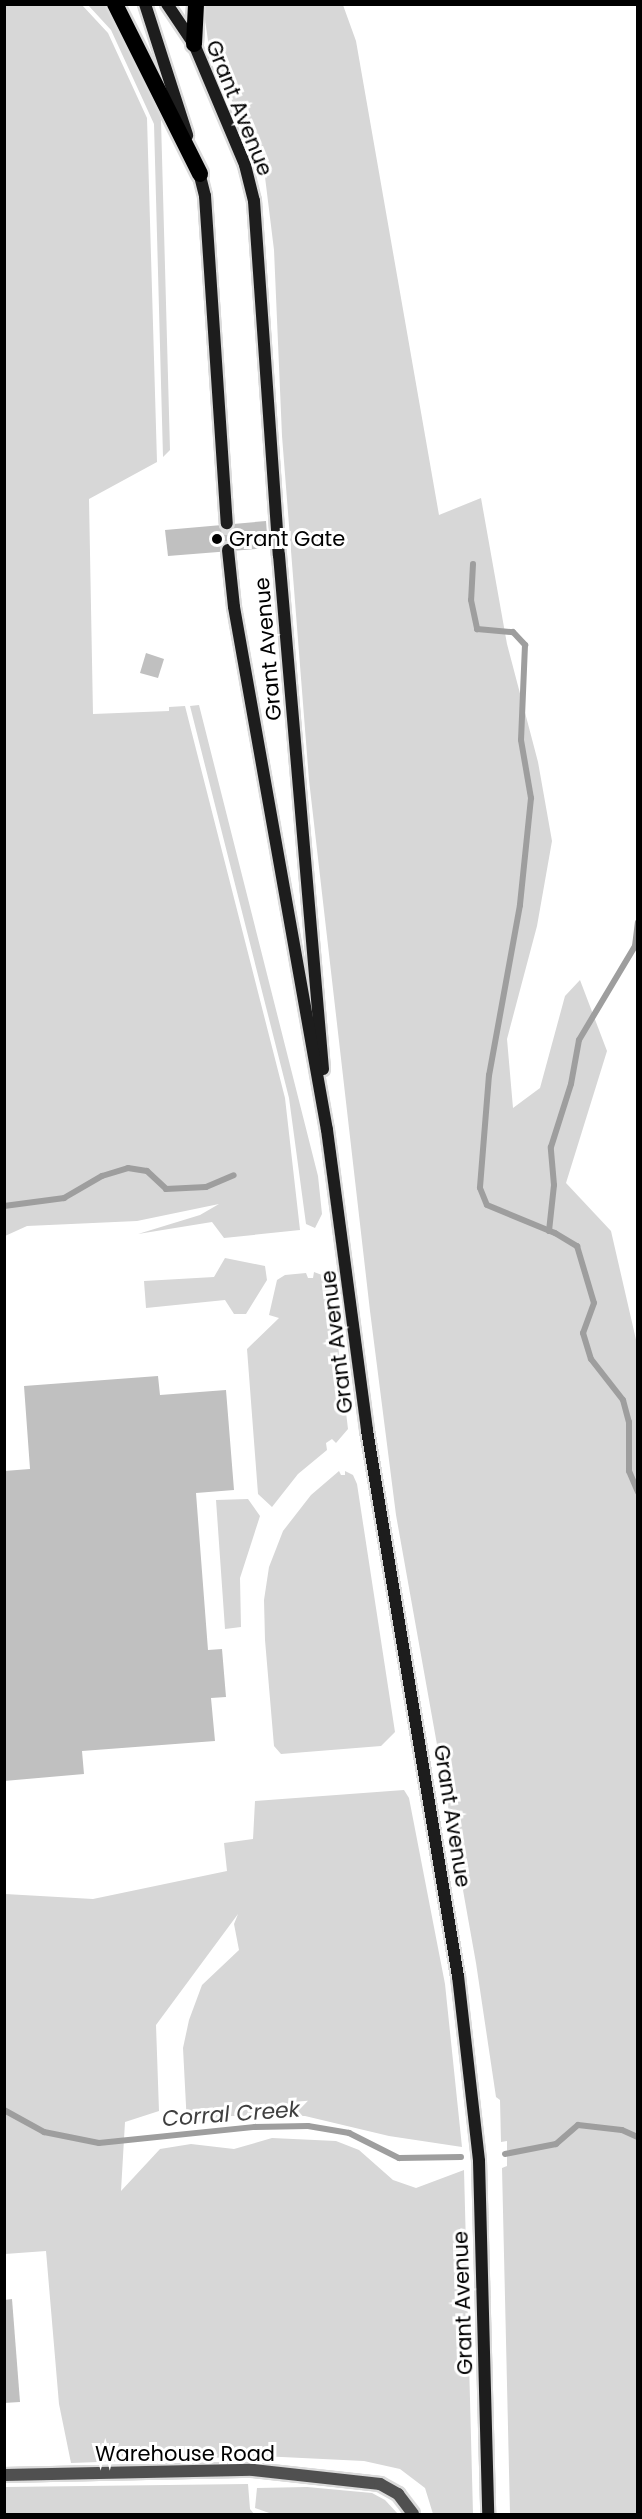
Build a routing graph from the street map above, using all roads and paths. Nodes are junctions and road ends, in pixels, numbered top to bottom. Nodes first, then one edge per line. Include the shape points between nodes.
1 (115, 4) edge
2 (145, 4) edge
3 (167, 4) edge
4 (196, 4) edge
5 (194, 44) junction
6 (200, 174) junction
7 (227, 523) tunnel mouth
8 (228, 550) tunnel mouth
9 (327, 1130) junction
10 (4, 2475) edge
11 (413, 2514) edge
12 (488, 2514) edge

1 - 6 highway
2 - 6 main road
3 - 5 main road, Grant Avenue
4 - 5 highway
5 - 9 main road, Grant Avenue via 245,165 254,201
6 - 7 main road
8 - 9 main road, Grant Avenue via 236,618
9 - 12 main road, Grant Avenue via 367,1430 464,2022 479,2161
10 - 11 street, Warehouse Road via 253,2470 380,2484 398,2494

